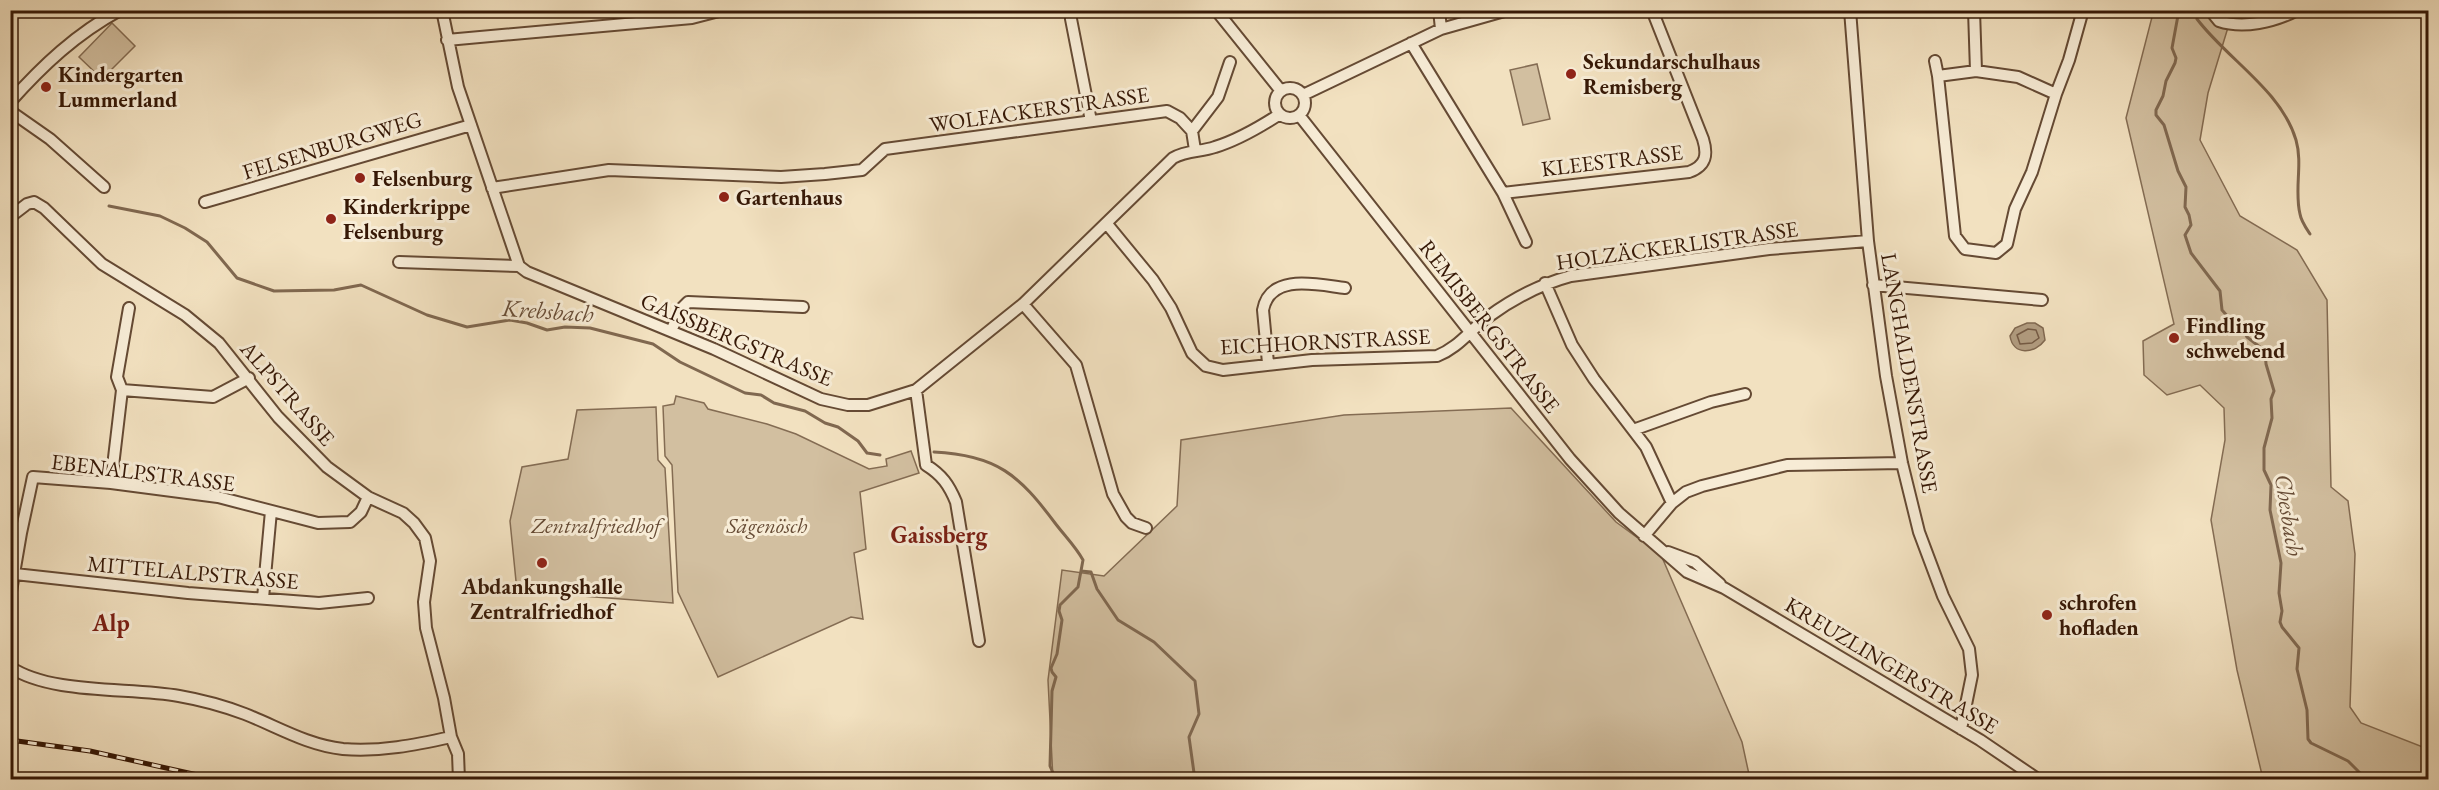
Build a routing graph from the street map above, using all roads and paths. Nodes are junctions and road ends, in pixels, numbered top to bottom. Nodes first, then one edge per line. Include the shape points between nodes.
1 (120, 10) edge
2 (442, 10) edge
3 (723, 10) edge
4 (1216, 10) edge
5 (1439, 10) edge
6 (1508, 10) edge
7 (1653, 10) edge
8 (1850, 10) edge
9 (1974, 10) edge
10 (2083, 10) edge
11 (2210, 10) edge
12 (2297, 10) edge
13 (1071, 19) dead end
14 (1441, 29) junction
15 (447, 40) junction
16 (1411, 43) junction
17 (1935, 61) dead end
18 (1230, 62) dead end
19 (1976, 71) junction
20 (1938, 76) junction
21 (1281, 91) junction
22 (2056, 94) junction
23 (1303, 95) junction
24 (10, 102) edge
25 (10, 111) edge
26 (1280, 114) junction
27 (1299, 116) junction
28 (1091, 121) junction
29 (471, 126) junction
30 (1192, 131) junction
31 (1195, 150) junction
32 (104, 187) dead end
33 (492, 188) junction
34 (1503, 193) junction
35 (205, 202) dead end
36 (10, 217) edge
37 (1107, 224) junction
38 (1868, 240) junction
39 (1526, 242) dead end
40 (399, 262) dead end
41 (519, 266) junction
42 (1545, 283) junction
43 (1873, 285) junction
44 (1345, 288) dead end
45 (2042, 300) dead end
46 (1023, 304) junction
47 (803, 307) dead end
48 (129, 308) dead end
49 (671, 331) junction
50 (1470, 332) junction
51 (1268, 363) junction
52 (249, 378) junction
53 (122, 390) junction
54 (916, 390) junction
55 (1744, 394) dead end
56 (1633, 429) junction
57 (1902, 463) junction
58 (111, 483) junction
59 (368, 497) junction
60 (1672, 503) junction
61 (271, 511) junction
62 (1146, 528) dead end
63 (1644, 536) junction
64 (15, 574) junction
65 (1724, 588) joint
66 (10, 597) edge
67 (262, 598) junction
68 (368, 598) dead end
69 (979, 641) dead end
70 (10, 667) edge
71 (1961, 729) junction
72 (451, 737) junction
73 (459, 780) edge
74 (2039, 780) edge

1 - 24 street via 61,49
2 - 15 street
3 - 15 street via 692,18
4 - 21 street
5 - 14 street
6 - 14 street
7 - 34 street, KLEESTRASSE via 1703,139 1707,156 1703,163 1689,172
8 - 38 street, LANGHALDENSTRASSE
9 - 19 street
10 - 22 street
11 - 12 street via 2219,21 2238,24 2280,19
13 - 28 street
14 - 16 street
15 - 29 street
16 - 23 street
16 - 34 street
17 - 20 street
18 - 30 street via 1218,97
19 - 20 street
19 - 22 street via 2018,77
20 - 22 street via 1955,236 1965,249 1996,254 2007,244 2014,209 2032,172
21 - 23 street via 1293,88
21 - 26 street via 1275,100
23 - 27 street via 1305,106
25 - 32 street via 50,138
26 - 27 street via 1289,118
26 - 31 street, GAISSBERGSTRASSE via 1218,146
27 - 50 street, REMISBERGSTRASSE
28 - 30 street, WOLFACKERSTRASSE via 1167,111 1180,117
28 - 33 street, WOLFACKERSTRASSE via 885,149 862,170 781,177 609,170
29 - 33 street
29 - 35 street, FELSENBURGWEG
30 - 31 street
31 - 37 street, GAISSBERGSTRASSE via 1173,158
33 - 41 street
34 - 39 street
36 - 52 street, ALPSTRASSE via 34,202 44,208 102,264 185,315 219,343
37 - 46 street, GAISSBERGSTRASSE
37 - 51 street, EICHHORNSTRASSE via 1153,280 1198,361 1223,370
38 - 42 street, HOLZÄCKERLISTRASSE via 1606,270
38 - 43 street, LANGHALDENSTRASSE
40 - 41 street
41 - 49 street, GAISSBERGSTRASSE
42 - 50 street, HOLZÄCKERLISTRASSE via 1487,317
42 - 56 street via 1572,345
43 - 45 street
43 - 57 street, LANGHALDENSTRASSE
44 - 51 street via 1297,283 1281,286 1272,294 1263,310
46 - 54 street, GAISSBERGSTRASSE
46 - 62 street via 1076,366 1113,494 1126,517
47 - 49 street via 688,302
48 - 53 street via 117,377
49 - 54 street, GAISSBERGSTRASSE via 830,401 868,405
50 - 51 street, EICHHORNSTRASSE via 1449,351 1437,356
50 - 63 street, REMISBERGSTRASSE via 1594,487
52 - 53 street via 213,397
52 - 59 street, ALPSTRASSE via 309,450
53 - 58 street
54 - 69 street via 926,465 949,485 956,502
55 - 56 street
56 - 60 street via 1654,462
57 - 60 street via 1787,465 1702,486
57 - 71 street, LANGHALDENSTRASSE via 1919,532 1943,596 1969,649 1972,675
58 - 61 street, EBENALPSTRASSE via 218,497
58 - 64 street, EBENALPSTRASSE via 33,477
59 - 61 street, EBENALPSTRASSE via 361,512 350,522 318,523
59 - 72 street, ALPSTRASSE via 403,513 425,538 430,561 424,619
60 - 63 street
61 - 67 street
63 - 65 street, REMISBERGSTRASSE via 1686,572
64 - 66 street
64 - 67 street, MITTELALPSTRASSE
65 - 71 street, KREUZLINGERSTRASSE
67 - 68 street, MITTELALPSTRASSE via 320,603
70 - 72 street via 84,688 177,695 218,705 324,746 377,750
71 - 74 street, KREUZLINGERSTRASSE
72 - 73 street, ALPSTRASSE via 459,758

